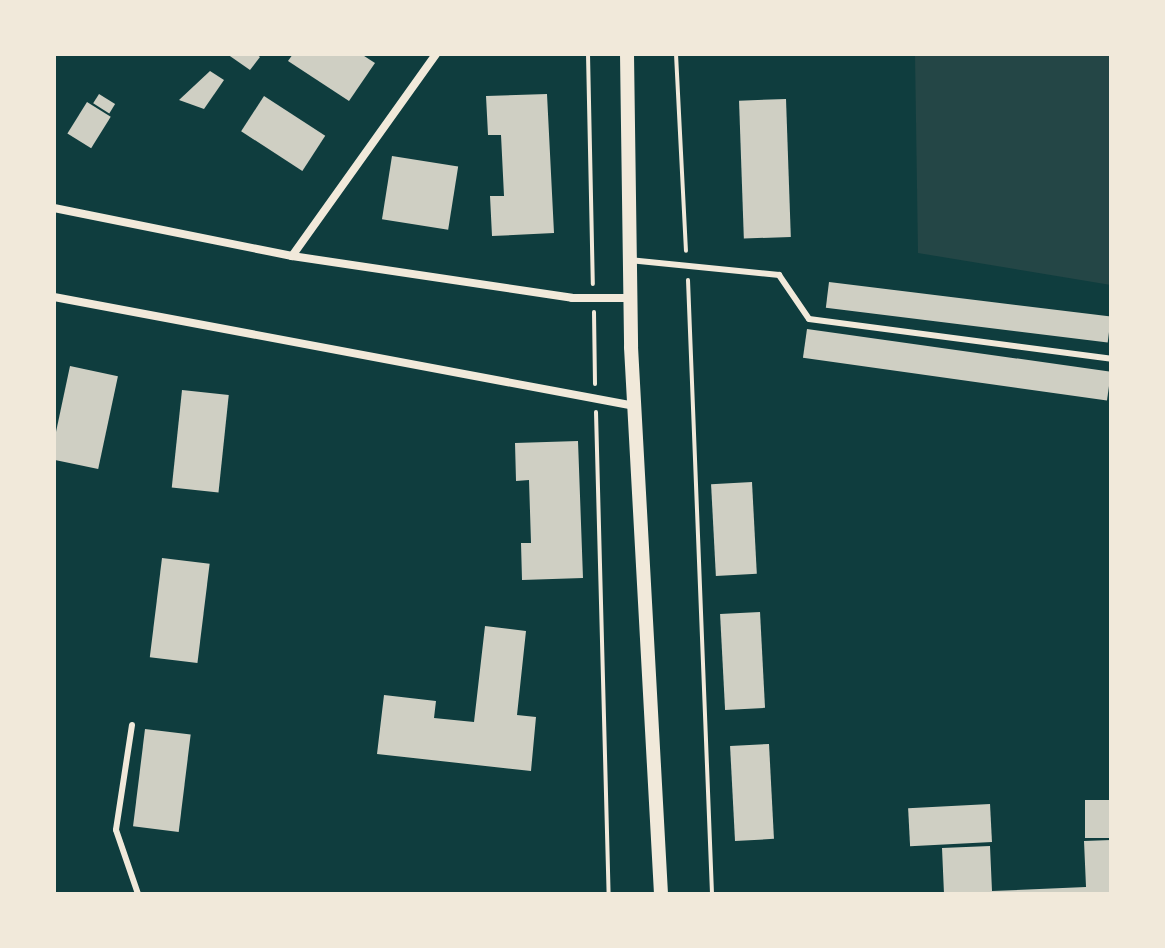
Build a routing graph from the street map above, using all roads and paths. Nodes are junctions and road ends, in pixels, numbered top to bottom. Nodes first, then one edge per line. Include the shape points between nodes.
1 (436, 54) edge
2 (588, 54) edge
3 (627, 54) edge
4 (676, 54) edge
5 (54, 208) edge
6 (292, 256) junction
7 (629, 260) junction
8 (687, 266) junction
9 (54, 297) edge
10 (593, 298) junction
11 (631, 298) junction
12 (1111, 359) edge
13 (596, 399) junction
14 (636, 406) junction
15 (132, 725) dead end
16 (138, 894) edge
17 (609, 894) edge
18 (661, 894) edge
19 (712, 894) edge

1 - 6 street
2 - 10 path
3 - 7 street
4 - 8 path
5 - 6 street
6 - 10 street
7 - 8 lane
7 - 11 street
8 - 12 lane via 779,275 809,319
8 - 19 path
9 - 13 street
10 - 11 street
10 - 13 path
11 - 14 street
13 - 14 street
13 - 17 path
14 - 18 street
15 - 16 lane via 116,830

